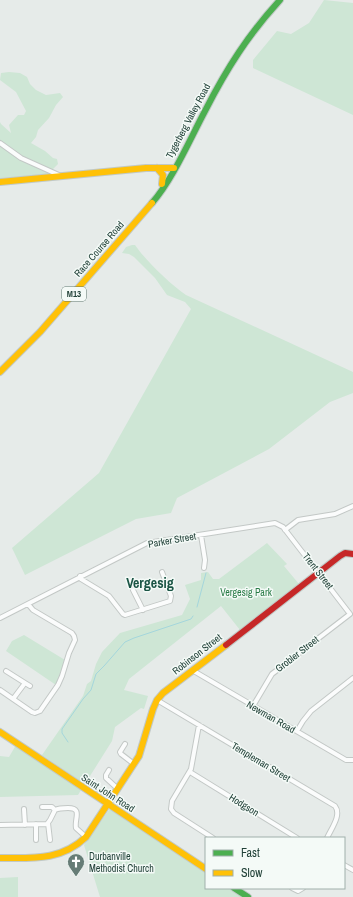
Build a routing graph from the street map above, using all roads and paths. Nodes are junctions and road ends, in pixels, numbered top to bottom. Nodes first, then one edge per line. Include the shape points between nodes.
1 (280, 0) edge
2 (0, 143) edge
3 (157, 168) junction
4 (174, 168) junction
5 (62, 176) junction
6 (0, 182) edge
7 (158, 194) junction
8 (0, 372) edge
9 (353, 506) edge
10 (285, 530) junction
11 (201, 535) junction
12 (353, 554) edge
13 (204, 568) dead end
14 (162, 572) dead end
15 (318, 572) junction
16 (80, 576) junction
17 (133, 590) dead end
18 (28, 604) junction
19 (143, 610) junction
20 (352, 614) edge
21 (0, 618) edge
22 (192, 670) junction
23 (6, 671) dead end
24 (353, 678) edge
25 (25, 683) junction
26 (30, 686) dead end
27 (0, 690) edge
28 (14, 700) junction
29 (157, 700) junction
30 (253, 706) junction
31 (199, 725) junction
32 (297, 731) junction
33 (0, 732) edge
34 (125, 744) dead end
35 (352, 760) edge
36 (134, 764) junction
37 (109, 770) dead end
38 (190, 772) junction
39 (118, 788) junction
40 (108, 804) junction
41 (42, 807) dead end
42 (24, 809) dead end
43 (55, 810) junction
44 (48, 823) junction
45 (25, 824) junction
46 (36, 824) junction
47 (1, 825) edge
48 (86, 837) junction
49 (211, 837) edge
50 (295, 837) edge
51 (327, 837) edge
52 (36, 840) dead end
53 (50, 840) dead end
54 (0, 858) edge
55 (205, 868) edge
56 (236, 889) edge
57 (248, 897) edge

1 - 4 main road, Tygerberg Valley Road / M13 via 236,56
2 - 5 street via 21,158
3 - 4 main road, Tygerberg Valley Road
3 - 5 main road, Tygerberg Valley Road
3 - 7 main road via 164,177
4 - 7 main road, Race Course Road / M13
5 - 6 main road, Tygerberg Valley Road
7 - 8 main road, Race Course Road / M13 via 40,332
9 - 10 street via 335,514 298,520
10 - 11 street, Parker Street via 275,524
10 - 15 street, Trent Street
11 - 13 street
11 - 16 street, Parker Street via 147,543
12 - 15 main road, Robinson Street via 342,554
14 - 19 street via 171,599 168,603
15 - 20 street, Trent Street
15 - 22 main road, Robinson Street
16 - 18 street, Parker Street
16 - 19 street via 108,595 124,615
17 - 19 street
18 - 21 street, Parker Street
18 - 28 street via 33,610 72,634 75,640 58,685 40,711 32,712
20 - 30 street, Grobler Street via 272,674
22 - 29 main road, Robinson Street
22 - 30 street, Newman Road
23 - 25 street
24 - 32 street via 311,711
25 - 26 street
25 - 28 street
27 - 28 street
29 - 31 street, Templeman Street
29 - 36 main road, Robinson Street
30 - 32 street, Newman Road
31 - 38 street
31 - 51 street, Templeman Street via 335,806 338,814
32 - 35 street, Newman Road via 346,760
33 - 40 main road, Saint John Road
34 - 36 street via 120,752
36 - 39 main road, Robinson Street
37 - 39 street via 106,778
38 - 49 street via 172,801 171,809
38 - 50 street, Hodgson
39 - 40 main road, Robinson Street
40 - 48 main road, Robinson Street
40 - 55 main road, Saint John Road
41 - 43 street
42 - 45 street
43 - 44 street
43 - 48 street via 76,810 76,828
44 - 46 street
44 - 53 street
45 - 46 street
45 - 47 street
46 - 52 street
48 - 54 main road, Robinson Street via 73,849 60,855
56 - 57 main road

